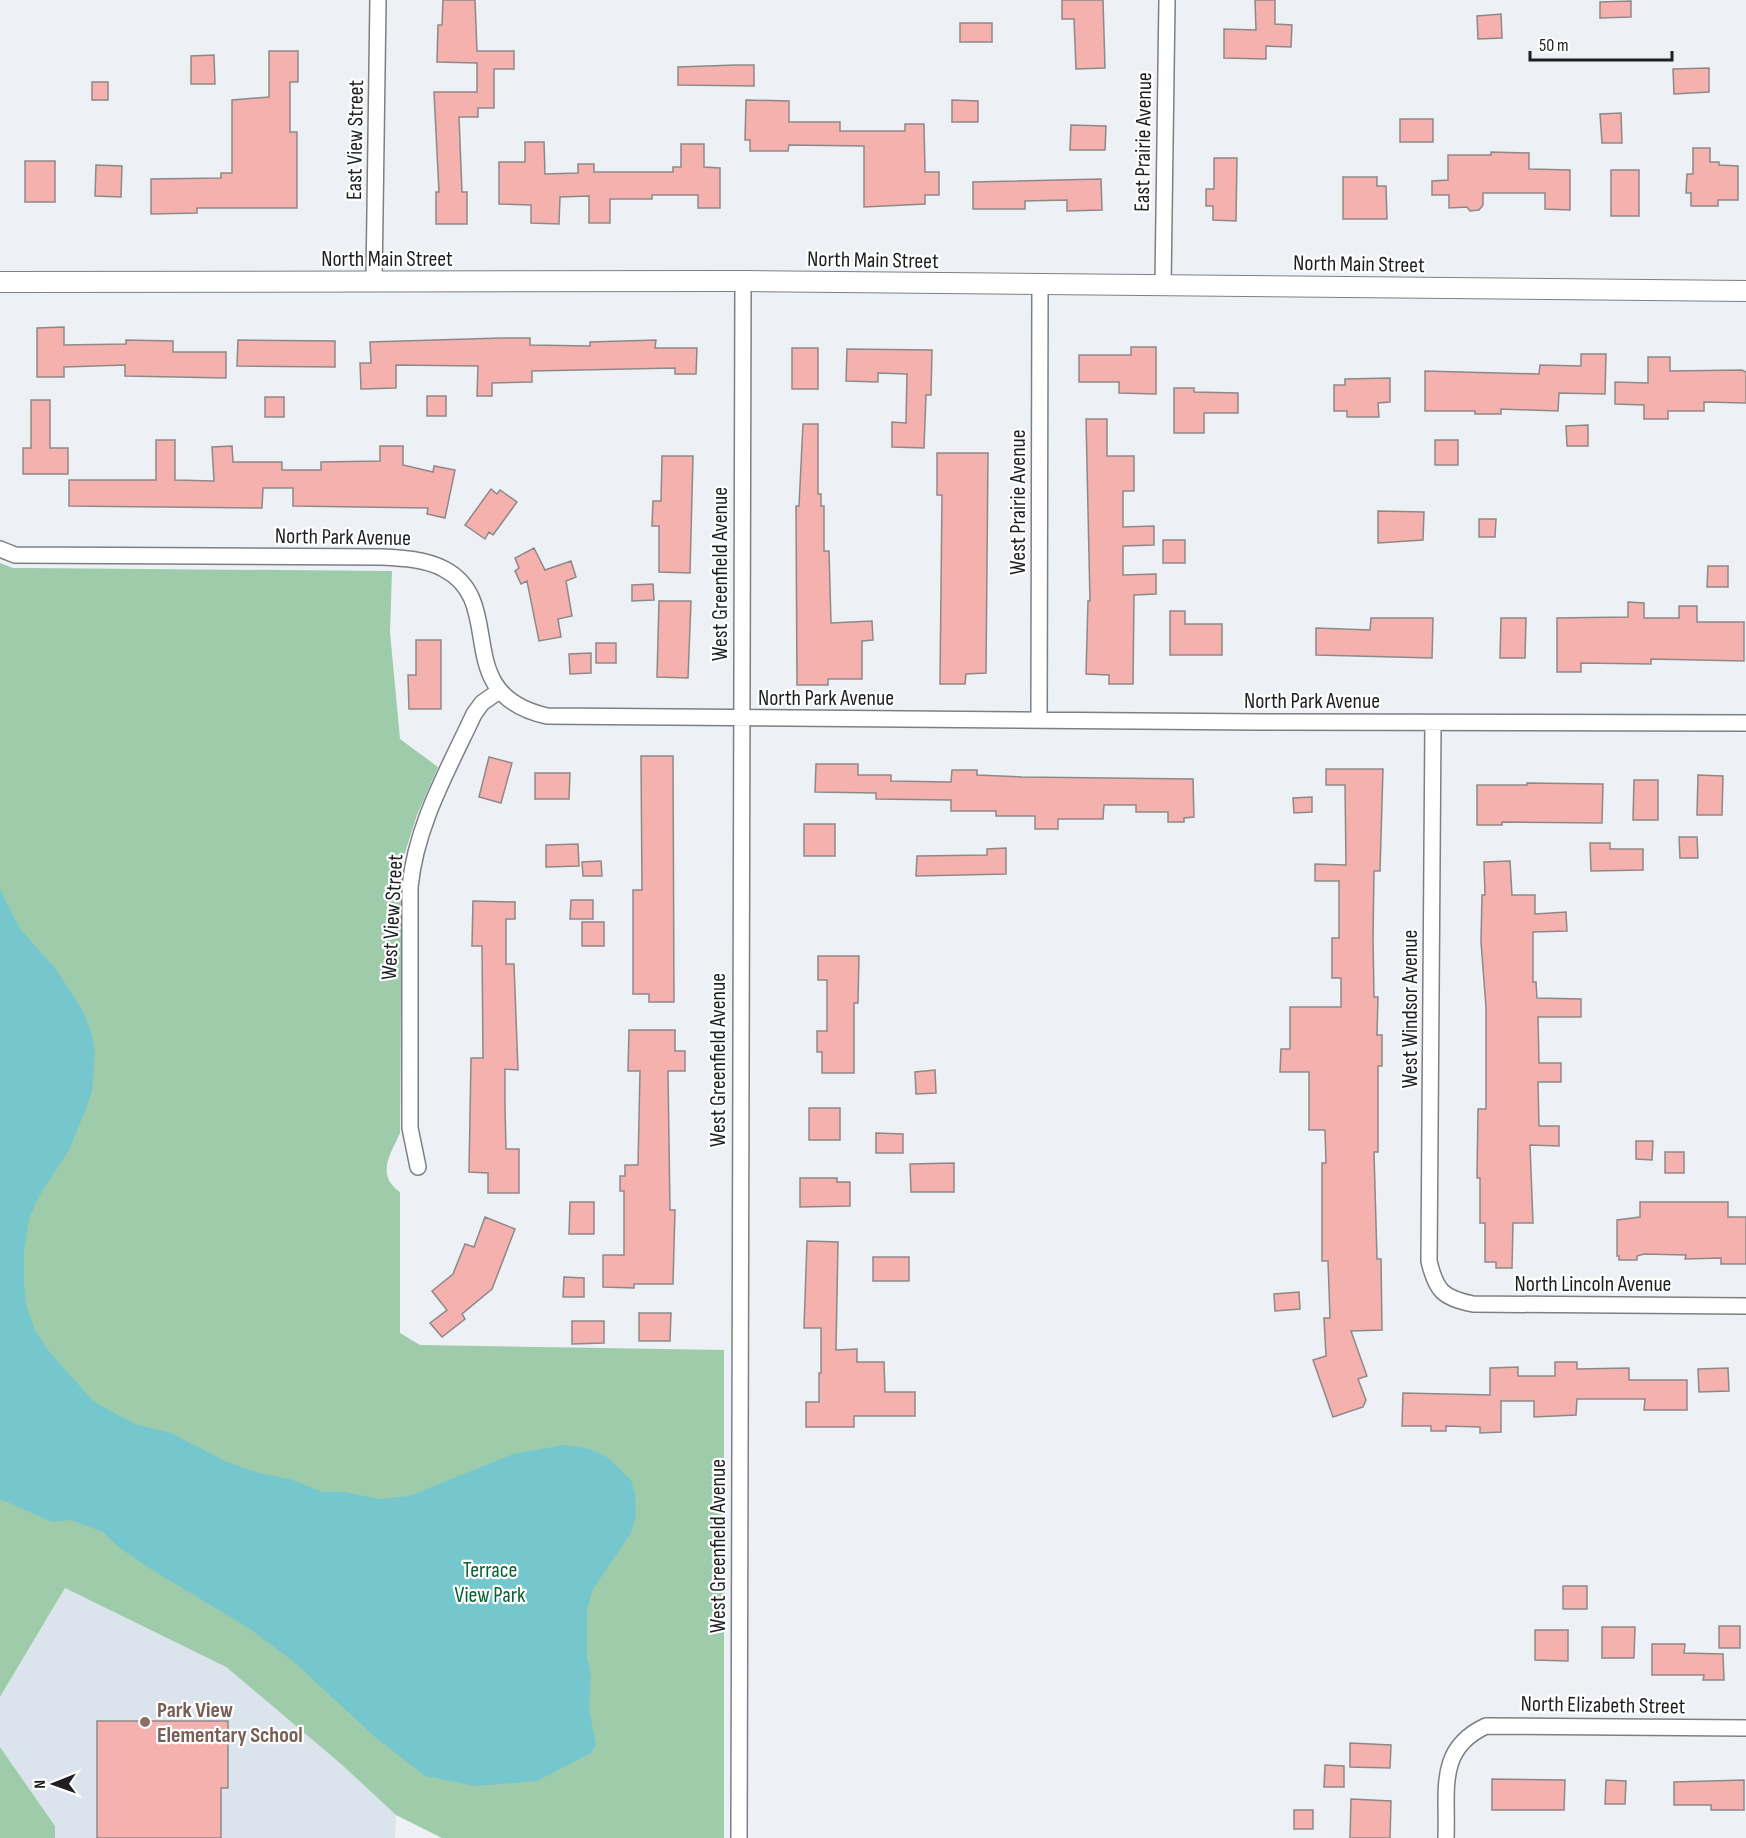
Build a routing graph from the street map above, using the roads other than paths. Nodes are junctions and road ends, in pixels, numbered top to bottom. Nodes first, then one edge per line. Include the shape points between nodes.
1 (378, 0) edge
2 (1167, 0) edge
3 (743, 281) junction
4 (0, 282) edge
5 (374, 282) junction
6 (1040, 284) junction
7 (1162, 285) junction
8 (1746, 291) edge
9 (0, 549) edge
10 (499, 691) junction
11 (740, 719) junction
12 (1039, 720) junction
13 (1432, 723) junction
14 (1746, 723) edge
15 (418, 1167) dead end
16 (1442, 1293) joint
17 (1746, 1306) edge
18 (1746, 1728) edge
19 (739, 1838) edge
20 (1446, 1838) edge

1 - 5 street, East View Street
2 - 7 street, East Prairie Avenue
3 - 5 street, North Main Street
3 - 6 street, North Main Street
3 - 11 street, West Greenfield Avenue
4 - 5 street, North Main Street
6 - 7 street, North Main Street
6 - 12 street, West Prairie Avenue
7 - 8 street, North Main Street
9 - 10 street, North Park Avenue via 15,555 420,560 449,572 468,594 488,670
10 - 11 street, North Park Avenue via 513,704 547,716
10 - 15 street, West View Street via 474,714 426,818 415,852 410,887 410,1117
11 - 12 street, North Park Avenue
11 - 19 street, West Greenfield Avenue
12 - 13 street, North Park Avenue
13 - 14 street, North Park Avenue
13 - 16 street, West Windsor Avenue via 1429,1261 1433,1279
16 - 17 street, North Lincoln Avenue via 1473,1305
18 - 20 street, North Elizabeth Street via 1486,1726 1463,1739 1451,1758

